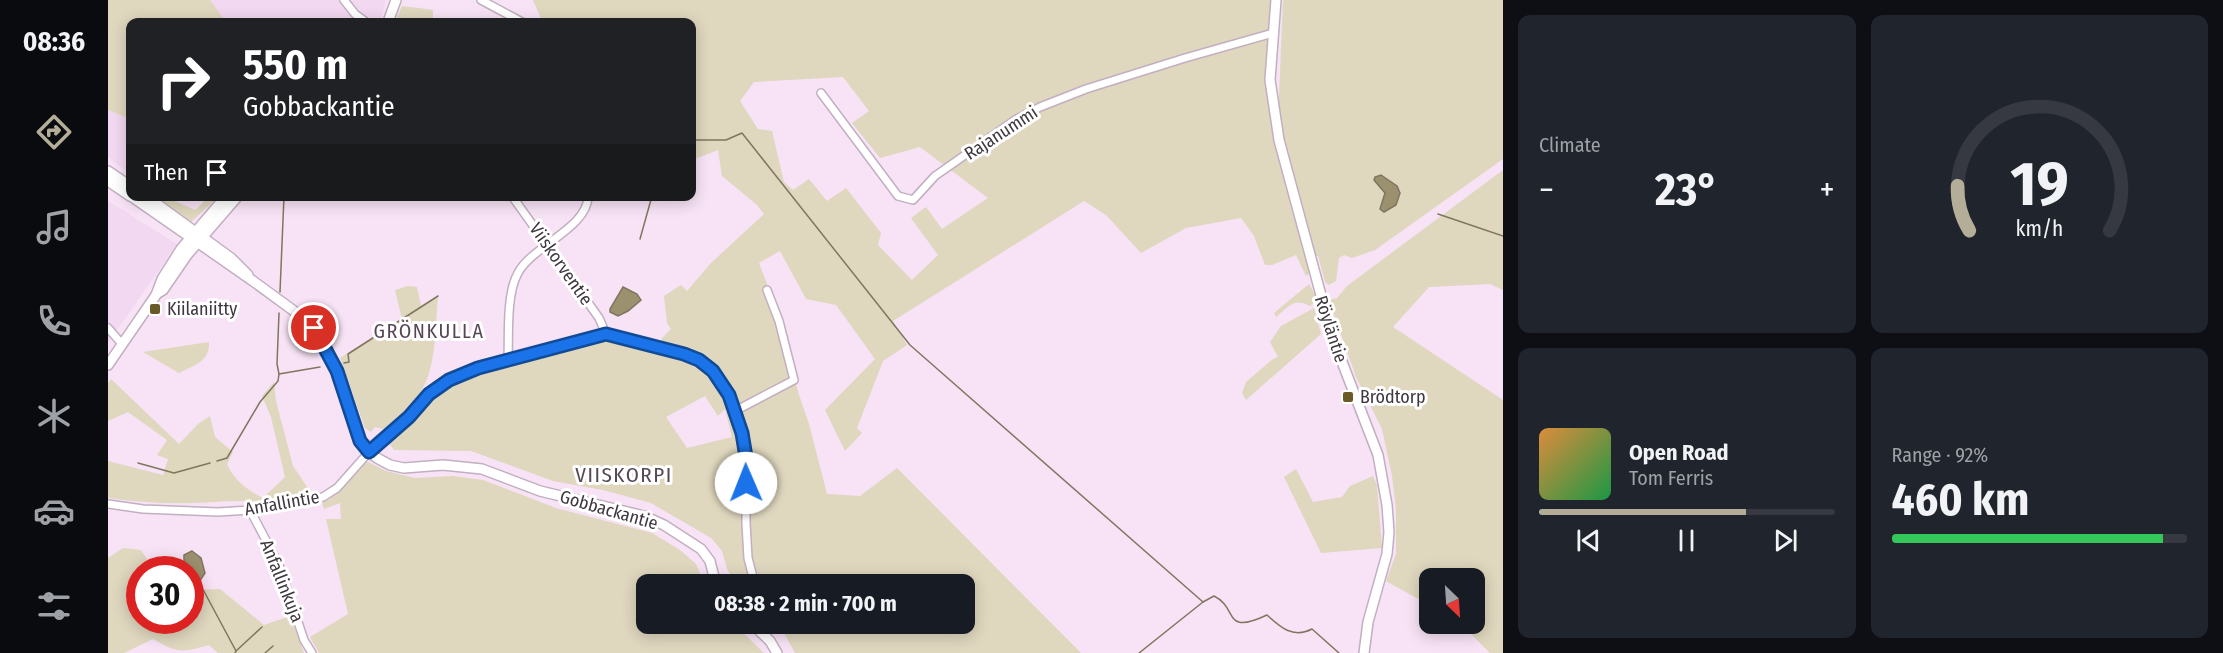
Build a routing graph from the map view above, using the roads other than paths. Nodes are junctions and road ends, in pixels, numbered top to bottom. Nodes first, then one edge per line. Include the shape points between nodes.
1 (344, 0) edge
2 (396, 0) edge
3 (481, 0) edge
4 (1276, 0) edge
5 (360, 18) edge
6 (389, 18) edge
7 (515, 18) edge
8 (1273, 33) junction
9 (821, 93) dead end
10 (108, 171) edge
11 (108, 181) edge
12 (126, 183) edge
13 (126, 193) edge
14 (139, 201) edge
15 (152, 201) edge
16 (224, 201) edge
17 (233, 201) edge
18 (516, 201) edge
19 (588, 201) edge
20 (197, 237) junction
21 (548, 245) junction
22 (767, 290) dead end
23 (108, 328) edge
24 (606, 334) junction
25 (122, 345) junction
26 (508, 360) junction
27 (108, 365) edge
28 (735, 411) junction
29 (369, 452) junction
30 (108, 504) edge
31 (250, 510) junction
32 (713, 574) edge
33 (752, 574) edge
34 (764, 634) edge
35 (312, 653) edge
36 (777, 653) edge
37 (1364, 653) edge

1 - 5 street
2 - 6 street
3 - 7 street
4 - 8 street, Röyläntie
8 - 9 street, Rajanummi via 1086,89 1040,107 935,176 913,200 898,195
8 - 37 street, Röyläntie via 1272,102 1286,171 1332,336 1378,455 1387,506 1387,554 1368,622
10 - 12 street
11 - 13 street
14 - 20 street
15 - 20 street
16 - 20 street
17 - 20 street
18 - 21 street, Viiskorventie
19 - 21 street via 582,216
20 - 25 street
20 - 29 street via 314,328 337,371 360,441
21 - 24 street, Viiskorventie
21 - 26 street via 523,266 515,279
22 - 28 street via 794,380
23 - 25 street
24 - 26 street, Anfallintie
24 - 28 street, Anfallintie via 699,360 722,383
25 - 27 street
26 - 29 street, Anfallintie via 466,372 437,387
28 - 33 street, Anfallintie via 746,457 746,534
29 - 31 street, Anfallintie via 343,482 323,497
29 - 32 street, Gobbackantie via 390,465 404,468 443,465 482,469 540,491 654,520 704,552
30 - 31 street, Anfallintie via 177,512
31 - 35 street, Anfallinkuja via 279,565
34 - 36 street

